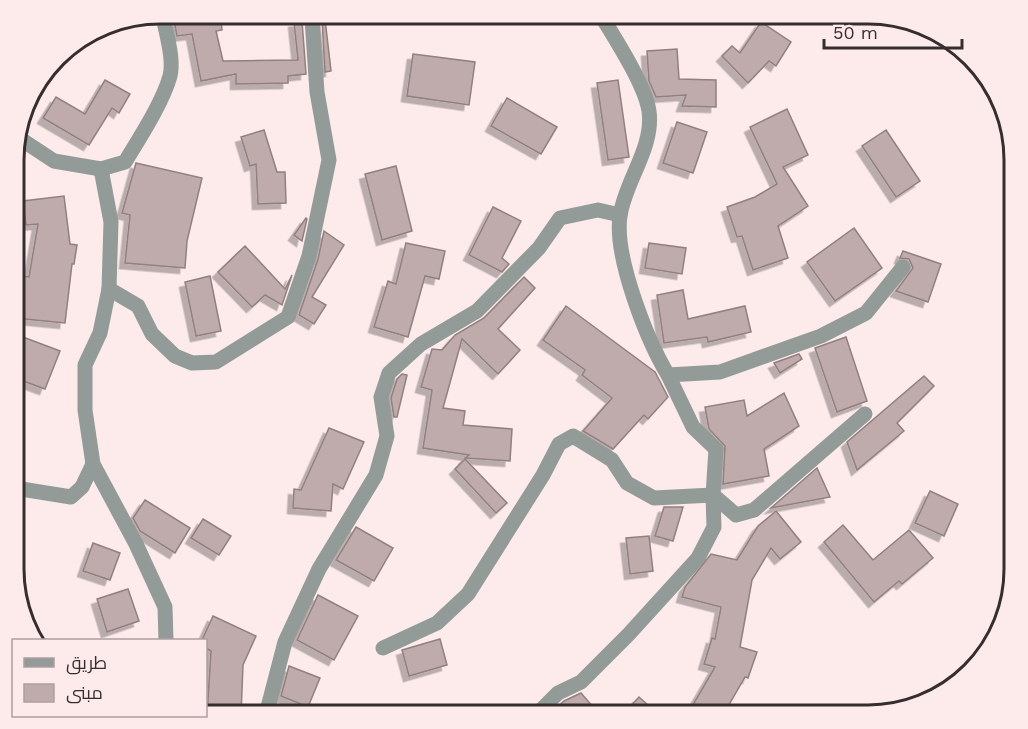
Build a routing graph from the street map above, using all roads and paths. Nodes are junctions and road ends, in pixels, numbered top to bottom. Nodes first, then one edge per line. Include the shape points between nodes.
1 (165, 24) edge
2 (312, 24) edge
3 (606, 24) edge
4 (25, 142) edge
5 (101, 169) junction
6 (620, 215) junction
7 (903, 267) dead end
8 (109, 288) junction
9 (668, 375) junction
10 (865, 414) dead end
11 (93, 464) junction
12 (24, 489) edge
13 (713, 495) junction
14 (166, 639) edge
15 (383, 648) dead end
16 (269, 705) edge
17 (546, 705) edge

1 - 5 street via 171,75 125,162
2 - 8 street via 316,92 329,160 309,256 288,317 216,362 192,363 175,356 152,334 138,306
3 - 6 street via 638,80 649,111 646,143
4 - 5 street via 54,161
5 - 8 street via 111,222
6 - 9 street via 620,248 645,331
6 - 16 street via 598,210 560,218 538,248 477,311 421,344 389,373 381,397 387,436 376,475 319,569 285,642
7 - 9 street via 866,313 821,336 720,372
8 - 11 street via 100,333 85,365 85,410
9 - 13 street via 693,427 716,449
10 - 13 street via 754,510 736,515
11 - 12 street via 82,487 71,497
11 - 14 street via 165,607
13 - 15 street via 654,498 627,483 612,460 573,436 559,444 468,594 437,623
13 - 17 street via 714,527 699,558 581,682 558,693

